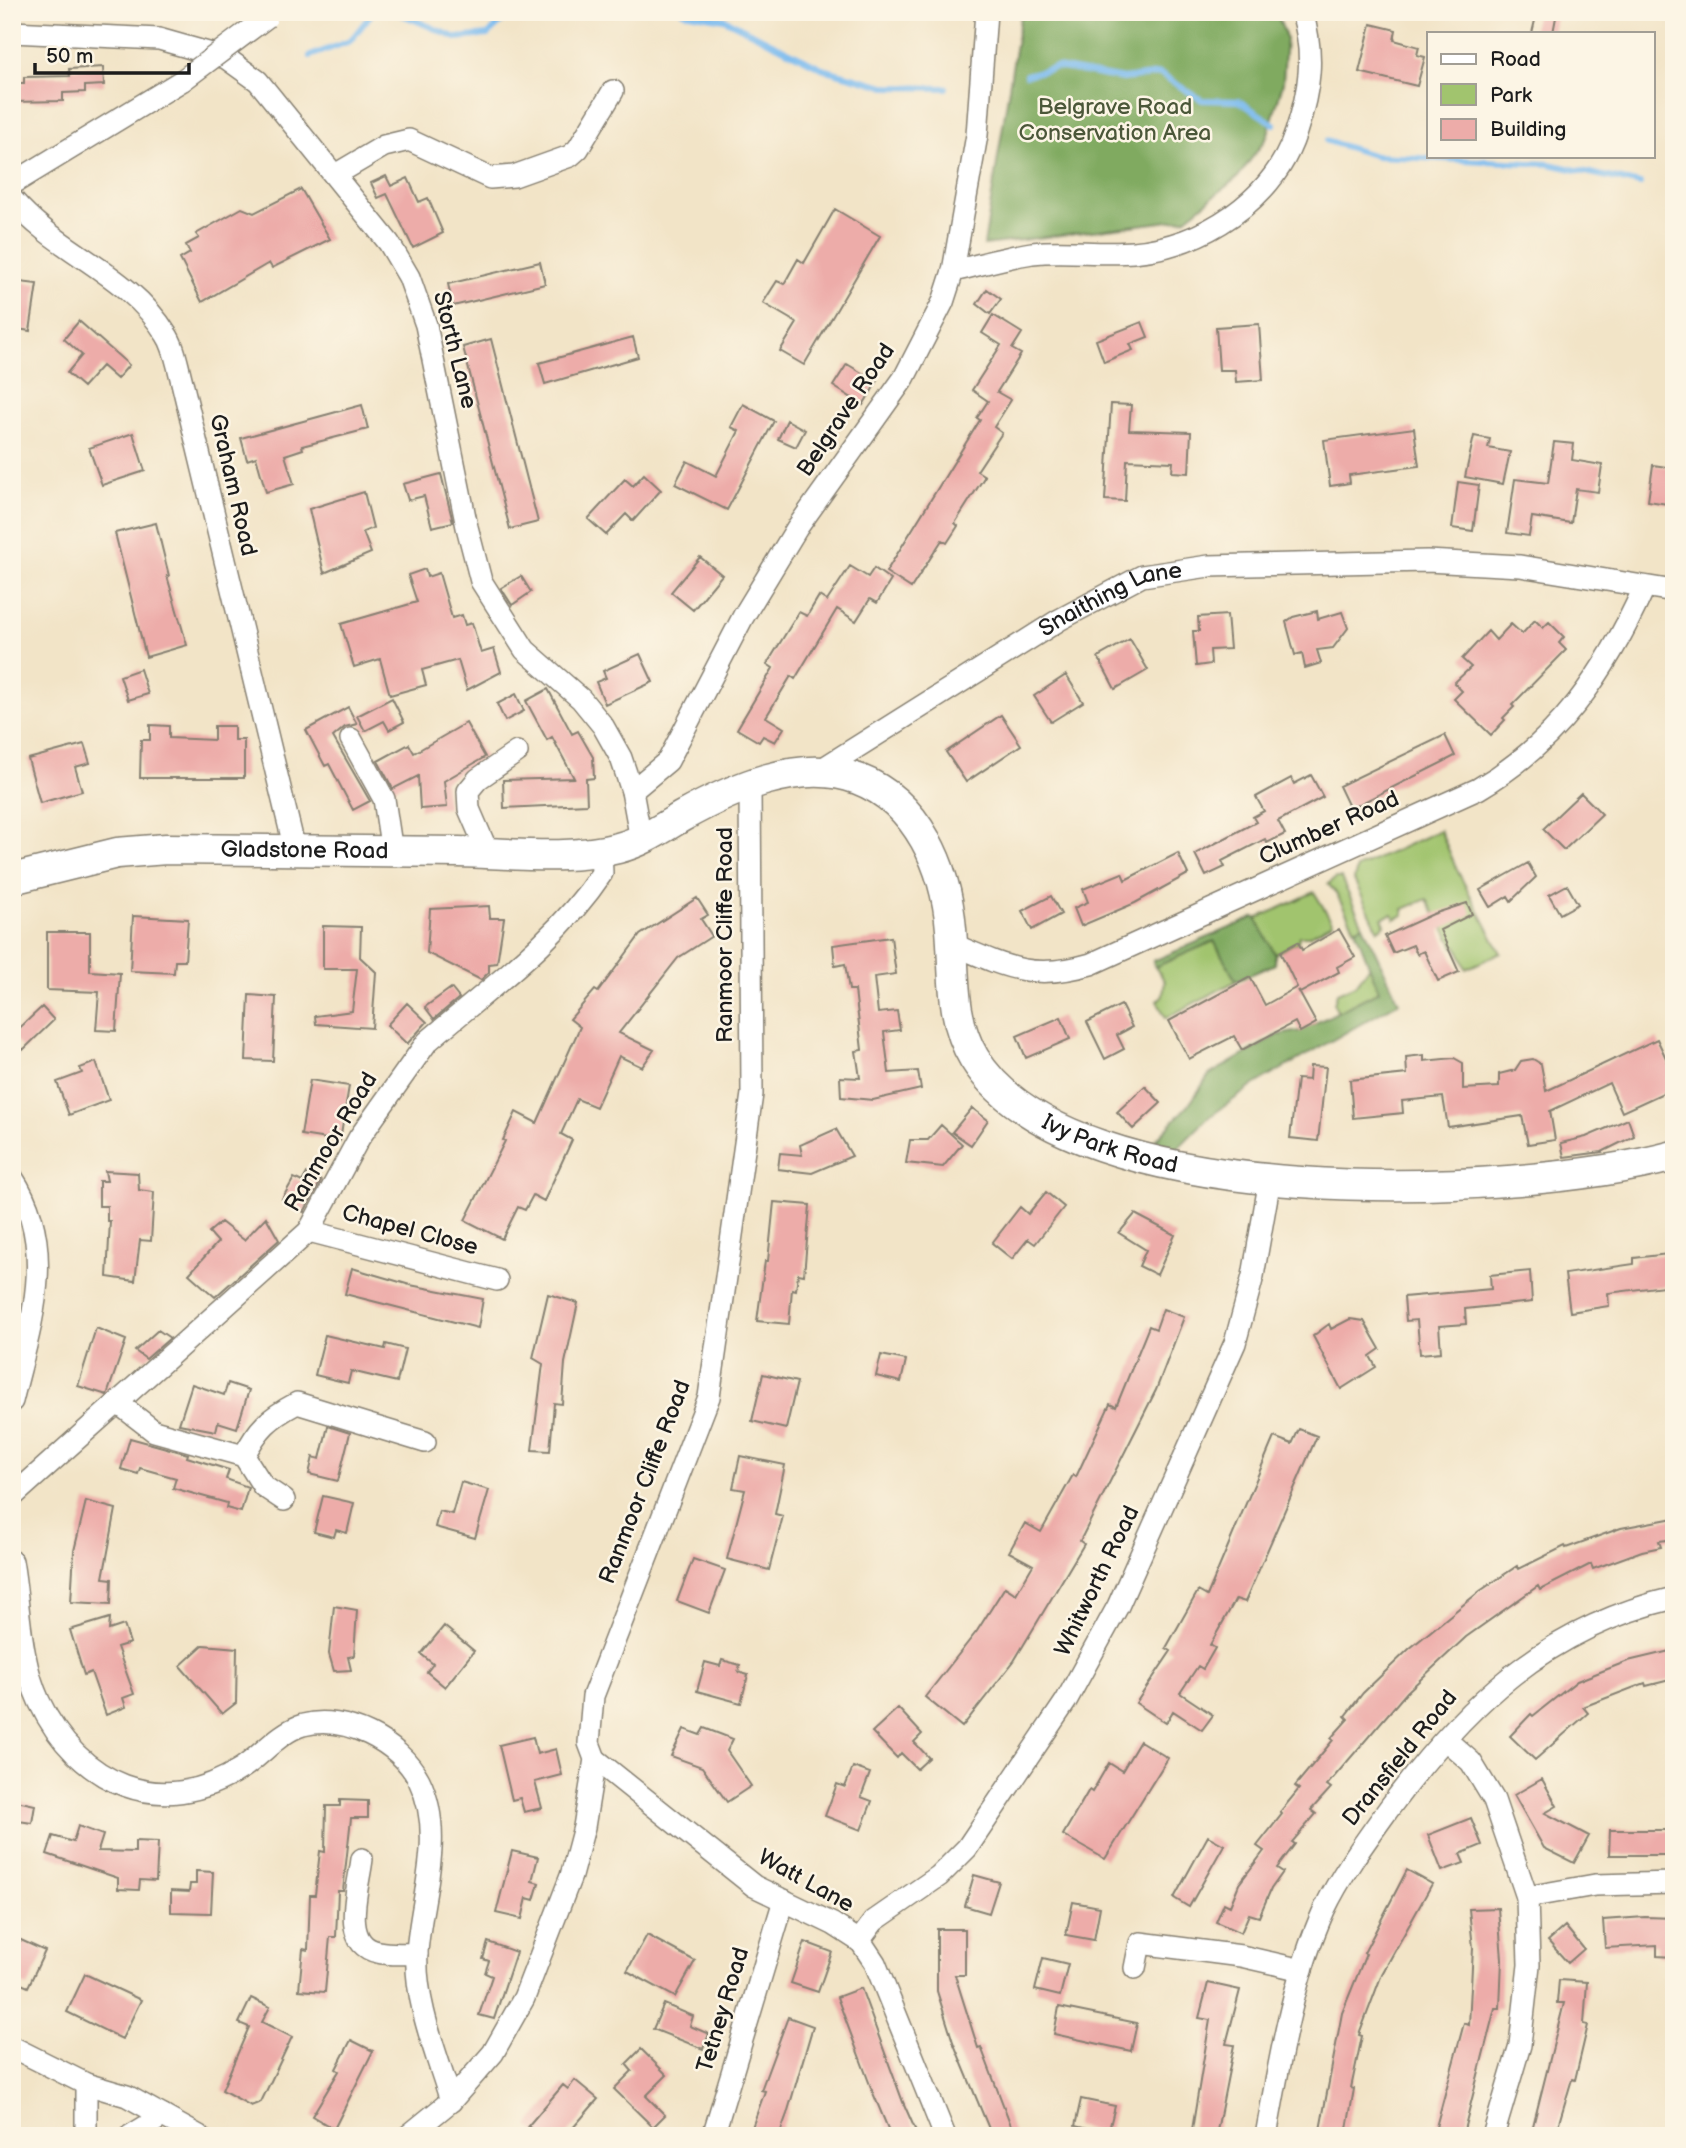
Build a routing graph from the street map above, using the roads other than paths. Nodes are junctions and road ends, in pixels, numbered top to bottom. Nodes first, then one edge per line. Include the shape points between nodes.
1 (986, 12) edge
2 (1301, 12) edge
3 (270, 15) edge
4 (38, 22) edge
5 (12, 32) edge
6 (613, 91) dead end
7 (335, 175) junction
8 (12, 184) edge
9 (12, 199) edge
10 (953, 271) junction
11 (1644, 588) junction
12 (1674, 591) edge
13 (351, 739) dead end
14 (517, 752) dead end
15 (819, 771) junction
16 (750, 786) junction
17 (632, 791) junction
18 (640, 840) junction
19 (295, 850) junction
20 (601, 851) junction
21 (392, 852) junction
22 (488, 853) junction
23 (12, 879) edge
24 (952, 944) junction
25 (1674, 1156) edge
26 (12, 1177) edge
27 (1270, 1179) junction
28 (310, 1231) junction
29 (497, 1280) dead end
30 (12, 1401) edge
31 (119, 1404) junction
32 (425, 1442) dead end
33 (244, 1457) junction
34 (12, 1497) edge
35 (284, 1500) dead end
36 (12, 1561) edge
37 (1674, 1598) edge
38 (1446, 1740) junction
39 (595, 1759) junction
40 (362, 1859) dead end
41 (1674, 1883) edge
42 (1527, 1898) junction
43 (783, 1900) junction
44 (859, 1941) junction
45 (417, 1954) junction
46 (1135, 1968) dead end
47 (1302, 1970) junction
48 (12, 2046) edge
49 (86, 2084) junction
50 (451, 2101) junction
51 (163, 2116) junction
52 (86, 2136) edge
53 (130, 2136) edge
54 (199, 2136) edge
55 (408, 2136) edge
56 (713, 2136) edge
57 (945, 2136) edge
58 (1266, 2136) edge
59 (1493, 2136) edge

1 - 10 street, Belgrave Road via 977,135
2 - 10 street via 1312,62 1307,102 1293,143 1258,195 1232,216 1170,246 1135,252 1033,253
3 - 8 street, bridge via 183,80
4 - 5 street, Storth Lane
4 - 7 street, Storth Lane via 159,39 226,58 258,81
6 - 7 street via 570,156 514,176 490,178 409,140 384,146
7 - 17 street, Storth Lane via 409,276 426,325 481,581 525,650 581,699 603,726
9 - 19 street, Graham Road via 28,218 143,303 168,335
10 - 17 street, Belgrave Road via 943,302 904,378 797,528 743,617 668,761
11 - 12 street, Snaithing Lane
11 - 15 street, Snaithing Lane via 1520,566 1427,561 1209,566 1142,576 1059,620
11 - 24 street, Clumber Road via 1605,665 1573,710 1520,761 1478,789 1091,964 1059,973 1030,973
13 - 21 street via 384,799
14 - 22 street via 468,791 469,808
15 - 16 street, Snaithing Lane
15 - 24 street, Ivy Park Road via 862,780 891,797 910,817 941,876
16 - 18 street, Snaithing Lane
16 - 39 street, Ranmoor Cliffe Road via 752,1094 709,1397 593,1696 589,1743
17 - 18 street, Storth Lane
18 - 20 street, Snaithing Lane
19 - 21 street, Gladstone Road
19 - 23 street, Gladstone Road via 117,853
20 - 22 street, Gladstone Road
20 - 28 street, Ranmoor Road via 602,873 560,924 415,1057 359,1138
21 - 22 street, Gladstone Road
24 - 27 street, Ivy Park Road via 955,1000 965,1042 982,1070 1009,1098 1055,1128 1121,1154 1165,1166
25 - 27 street, Ivy Park Road via 1526,1181 1398,1184
26 - 30 street via 30,1213 39,1277
27 - 44 street, Whitworth Road via 1253,1276 1235,1343 1118,1606 1066,1701 967,1848 939,1876 874,1921
28 - 29 street, Chapel Close
28 - 31 street, Ranmoor Road
31 - 33 street via 154,1431
31 - 34 street, Ranmoor Road
32 - 33 street via 297,1403 256,1431
33 - 35 street via 263,1486
36 - 45 street via 26,1662 39,1700 65,1745 99,1776 129,1789 163,1793 192,1789 243,1768 301,1725 332,1721 367,1732 394,1750 418,1780 430,1818 430,1874
37 - 38 street, Dransfield Road via 1625,1610 1533,1657 1485,1696
38 - 42 street via 1471,1762 1494,1800
38 - 47 street, Dransfield Road via 1368,1837 1325,1909
39 - 43 street, Watt Lane via 754,1886
39 - 50 street, Ranmoor Cliffe Road via 571,1876 524,1998 493,2053
40 - 45 street via 354,1930 358,1941 376,1952
41 - 42 street via 1595,1885
42 - 59 street via 1529,1965 1520,2045
43 - 44 street, Watt Lane
43 - 56 street, Tetney Road
44 - 57 street, Watt Lane via 875,1963
45 - 50 street via 421,1995
46 - 47 street via 1140,1942
47 - 58 street, Dransfield Road via 1283,2039
48 - 49 street
49 - 51 street via 127,2096
49 - 52 street
50 - 55 street, Ranmoor Cliffe Road
51 - 53 street
51 - 54 street

